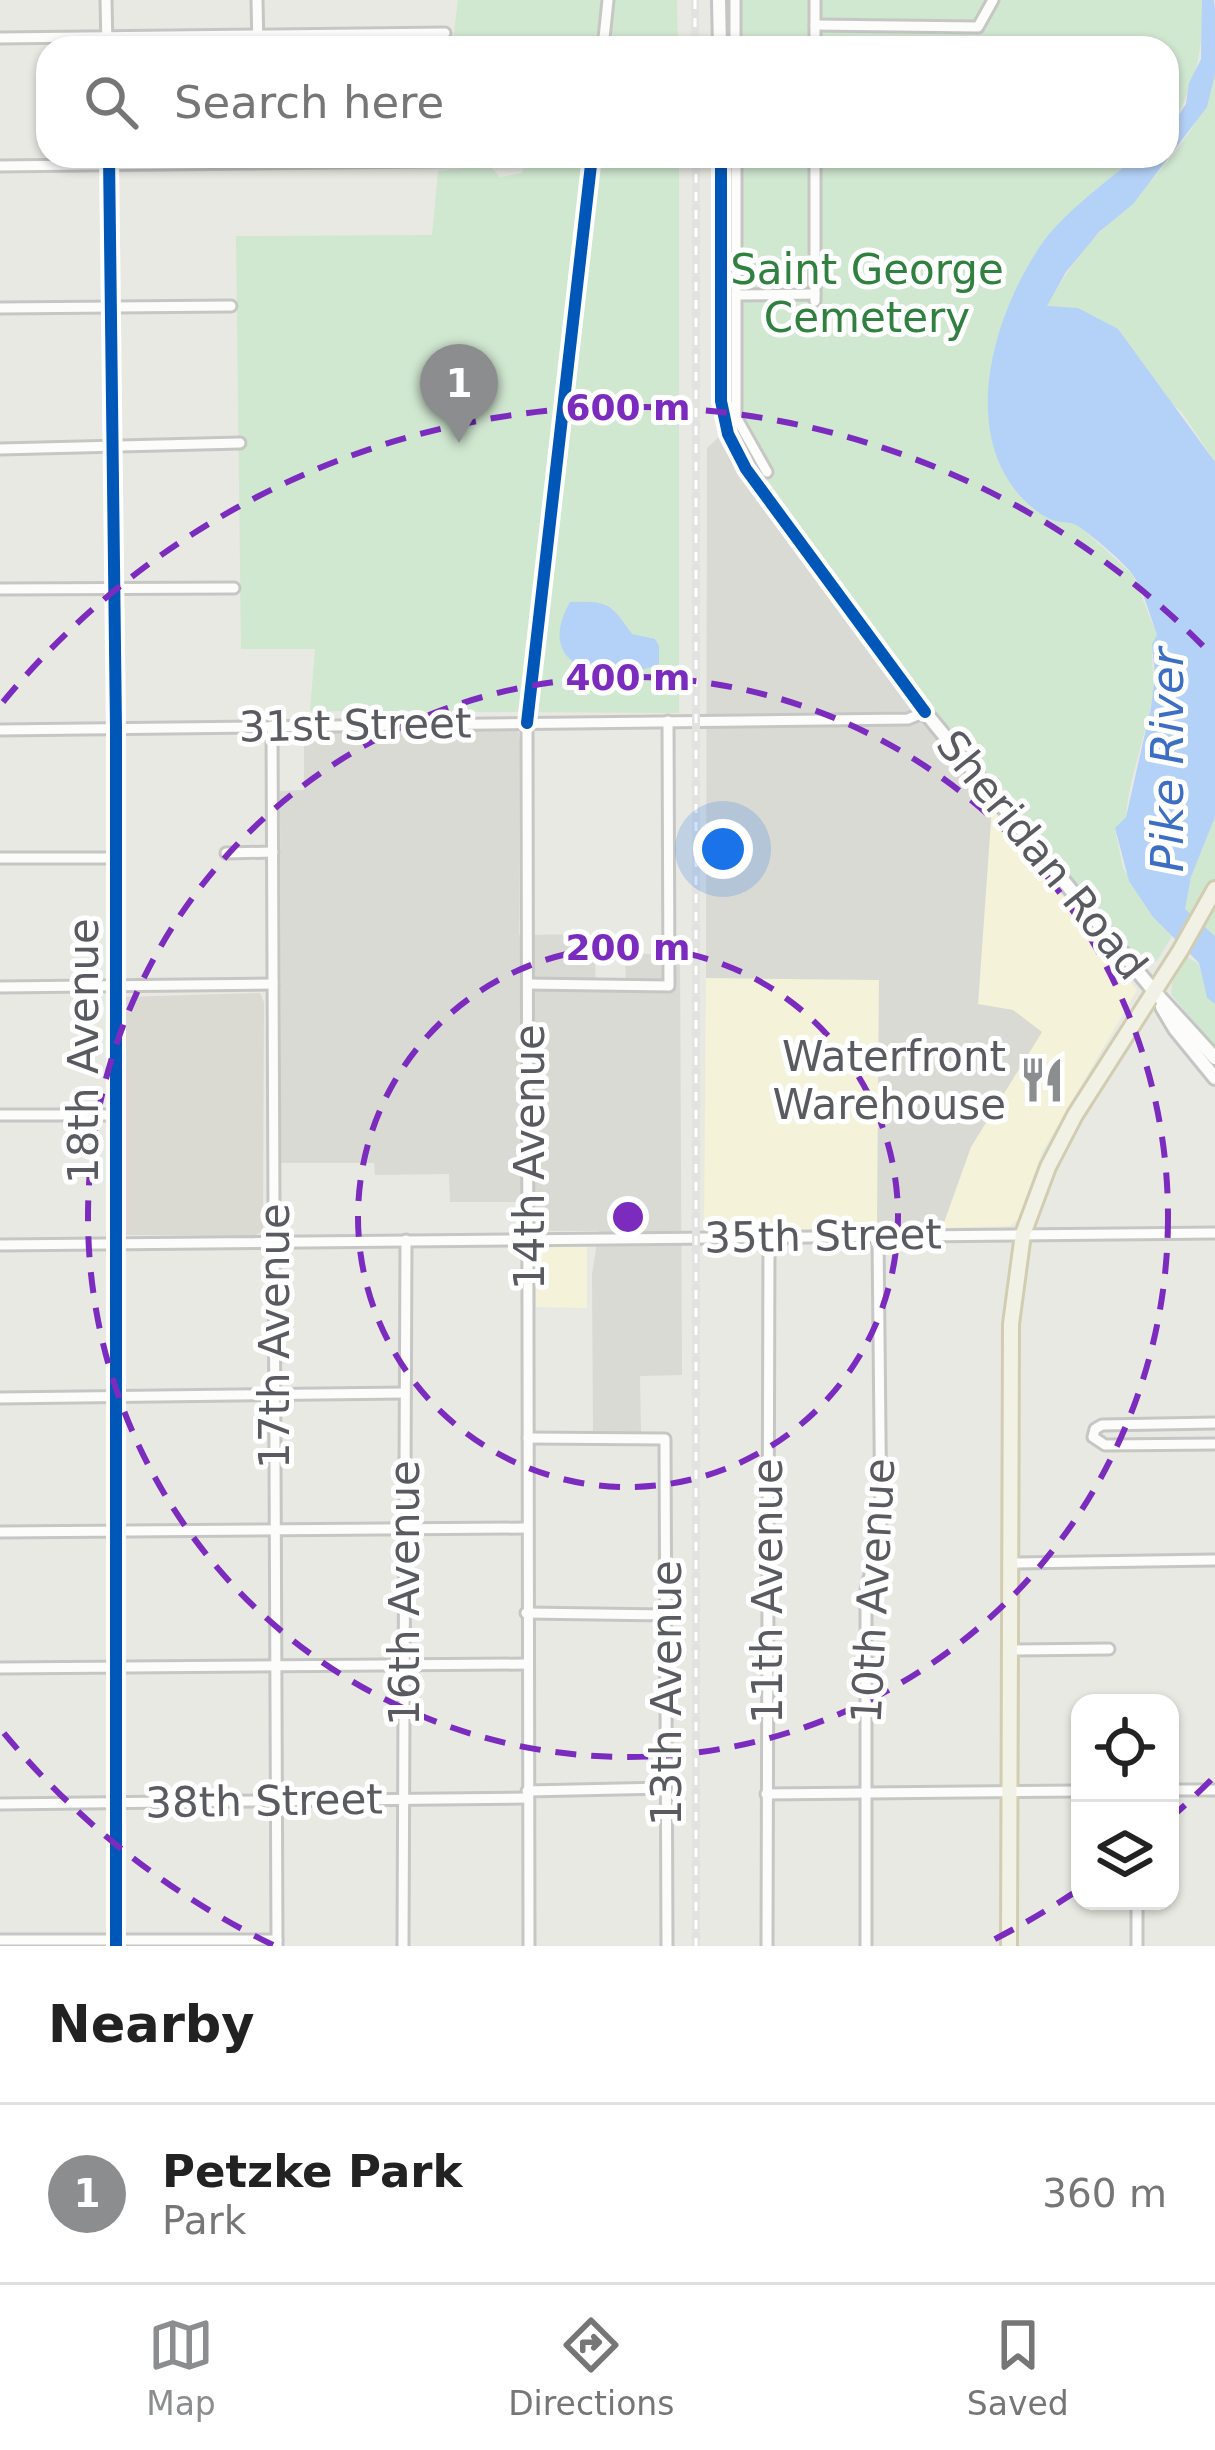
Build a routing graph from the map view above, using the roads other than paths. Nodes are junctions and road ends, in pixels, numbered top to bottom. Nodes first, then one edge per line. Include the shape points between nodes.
1 (106, 0) edge
2 (257, 0) edge
3 (608, 0) edge
4 (719, 0) edge
5 (735, 0) edge
6 (815, 0) edge
7 (993, 0) edge
8 (815, 25) junction
9 (446, 33) dead end
10 (257, 35) junction
11 (107, 36) edge
12 (236, 36) edge
13 (604, 36) edge
14 (720, 36) edge
15 (735, 36) edge
16 (815, 36) edge
17 (0, 38) edge
18 (36, 39) edge
19 (36, 164) edge
20 (0, 166) edge
21 (110, 168) edge
22 (591, 168) edge
23 (721, 168) edge
24 (736, 168) edge
25 (815, 168) edge
26 (736, 296) junction
27 (231, 306) dead end
28 (0, 308) edge
29 (112, 308) junction
30 (240, 443) dead end
31 (0, 448) edge
32 (112, 448) junction
33 (767, 472) dead end
34 (234, 588) dead end
35 (0, 589) edge
36 (113, 589) junction
37 (926, 712) junction
38 (668, 722) junction
39 (527, 723) junction
40 (272, 726) junction
41 (116, 728) junction
42 (0, 730) edge
43 (273, 852) junction
44 (226, 853) dead end
45 (116, 857) junction
46 (0, 858) edge
47 (1215, 889) edge
48 (273, 984) junction
49 (528, 984) junction
50 (116, 986) junction
51 (0, 987) edge
52 (1153, 990) junction
53 (1215, 1058) edge
54 (1215, 1078) edge
55 (0, 1114) edge
56 (116, 1114) junction
57 (1215, 1232) edge
58 (1023, 1234) junction
59 (878, 1236) junction
60 (769, 1237) junction
61 (530, 1239) junction
62 (406, 1240) junction
63 (274, 1242) junction
64 (116, 1244) junction
65 (0, 1245) edge
66 (405, 1393) junction
67 (275, 1394) junction
68 (116, 1396) junction
69 (0, 1398) edge
70 (1215, 1423) edge
71 (528, 1438) junction
72 (1215, 1444) edge
73 (526, 1528) junction
74 (405, 1529) junction
75 (275, 1530) junction
76 (0, 1532) edge
77 (116, 1532) junction
78 (1215, 1560) edge
79 (1011, 1563) junction
80 (526, 1613) junction
81 (666, 1616) junction
82 (1109, 1648) dead end
83 (1010, 1650) junction
84 (526, 1664) junction
85 (404, 1665) junction
86 (276, 1666) junction
87 (116, 1667) junction
88 (0, 1668) edge
89 (666, 1788) junction
90 (1071, 1790) edge
91 (1179, 1790) edge
92 (1215, 1790) edge
93 (1008, 1791) junction
94 (866, 1793) junction
95 (527, 1794) junction
96 (766, 1794) junction
97 (403, 1799) junction
98 (276, 1801) junction
99 (116, 1803) junction
100 (0, 1804) edge
101 (1137, 1910) edge
102 (0, 1940) edge
103 (116, 1943) edge
104 (277, 1943) edge
105 (403, 1946) edge
106 (529, 1946) edge
107 (667, 1946) edge
108 (767, 1946) edge
109 (866, 1946) edge
110 (1009, 1946) edge
111 (1137, 1946) edge

1 - 11 street
2 - 10 street
3 - 13 street
4 - 14 street
5 - 15 street
6 - 8 street
7 - 8 street via 978,26
8 - 16 street
9 - 10 street
10 - 12 street
17 - 18 street
19 - 20 street
21 - 29 street, 18th Avenue
22 - 39 street, 14th Avenue
23 - 37 street, Sheridan Road via 721,401 731,442
24 - 26 street
25 - 26 street via 815,297
26 - 33 street via 736,417
27 - 29 street
28 - 29 street
29 - 32 street, 18th Avenue
30 - 32 street
31 - 32 street
32 - 36 street, 18th Avenue
34 - 36 street
35 - 36 street
36 - 41 street, 18th Avenue
37 - 38 street, 31st Street
37 - 52 street, Sheridan Road
38 - 39 street, 31st Street
38 - 49 street via 669,986
39 - 40 street, 31st Street
39 - 49 street, 14th Avenue
40 - 41 street, 31st Street
40 - 43 street, 17th Avenue
41 - 42 street, 31st Street
41 - 45 street, 18th Avenue
43 - 44 street
43 - 48 street, 17th Avenue
45 - 46 street
45 - 50 street, 18th Avenue
47 - 52 main road
48 - 50 street
48 - 63 street, 17th Avenue
49 - 61 street, 14th Avenue
50 - 51 street
50 - 56 street, 18th Avenue
52 - 53 street
52 - 54 street
52 - 58 main road, Sheridan Road via 1075,1114
55 - 56 street
56 - 64 street, 18th Avenue
57 - 58 street, 35th Street
58 - 59 street, 35th Street
58 - 79 main road, Sheridan Road via 1011,1324
59 - 60 street, 35th Street
59 - 94 street, 10th Avenue via 881,1533 866,1590
60 - 61 street, 35th Street
60 - 96 street, 11th Avenue
61 - 62 street, 35th Street
61 - 71 street, 14th Avenue
62 - 63 street, 35th Street
62 - 66 street, 16th Avenue
63 - 64 street, 35th Street
63 - 67 street, 17th Avenue
64 - 65 street, 35th Street
64 - 68 street, 18th Avenue
66 - 67 street
66 - 74 street, 16th Avenue
67 - 68 street
67 - 75 street, 17th Avenue
68 - 69 street
68 - 77 street, 18th Avenue
70 - 72 street via 1102,1425 1093,1437 1105,1445
71 - 73 street, 14th Avenue
71 - 81 street, 13th Avenue via 665,1439
73 - 74 street
73 - 80 street, 14th Avenue
74 - 75 street
74 - 85 street, 16th Avenue
75 - 77 street
75 - 86 street, 17th Avenue
76 - 77 street
77 - 87 street, 18th Avenue
78 - 79 street
79 - 83 main road, Sheridan Road
80 - 81 street
80 - 84 street, 14th Avenue
81 - 89 street, 13th Avenue
82 - 83 street
83 - 93 main road, Sheridan Road
84 - 85 street
84 - 95 street, 14th Avenue
85 - 86 street
85 - 97 street, 16th Avenue
86 - 87 street
86 - 98 street, 17th Avenue
87 - 88 street
87 - 99 street, 18th Avenue
89 - 95 street, 38th Street
89 - 107 street, 13th Avenue
90 - 93 street
91 - 92 street
93 - 94 street
93 - 110 main road, Sheridan Road
94 - 96 street
94 - 109 street, 10th Avenue
95 - 97 street, 38th Street
95 - 106 street, 14th Avenue
96 - 108 street, 11th Avenue
97 - 98 street, 38th Street
97 - 105 street, 16th Avenue
98 - 99 street, 38th Street
98 - 104 street, 17th Avenue
99 - 100 street, 38th Street
99 - 103 street, 18th Avenue
101 - 111 street
102 - 103 street
103 - 104 street

